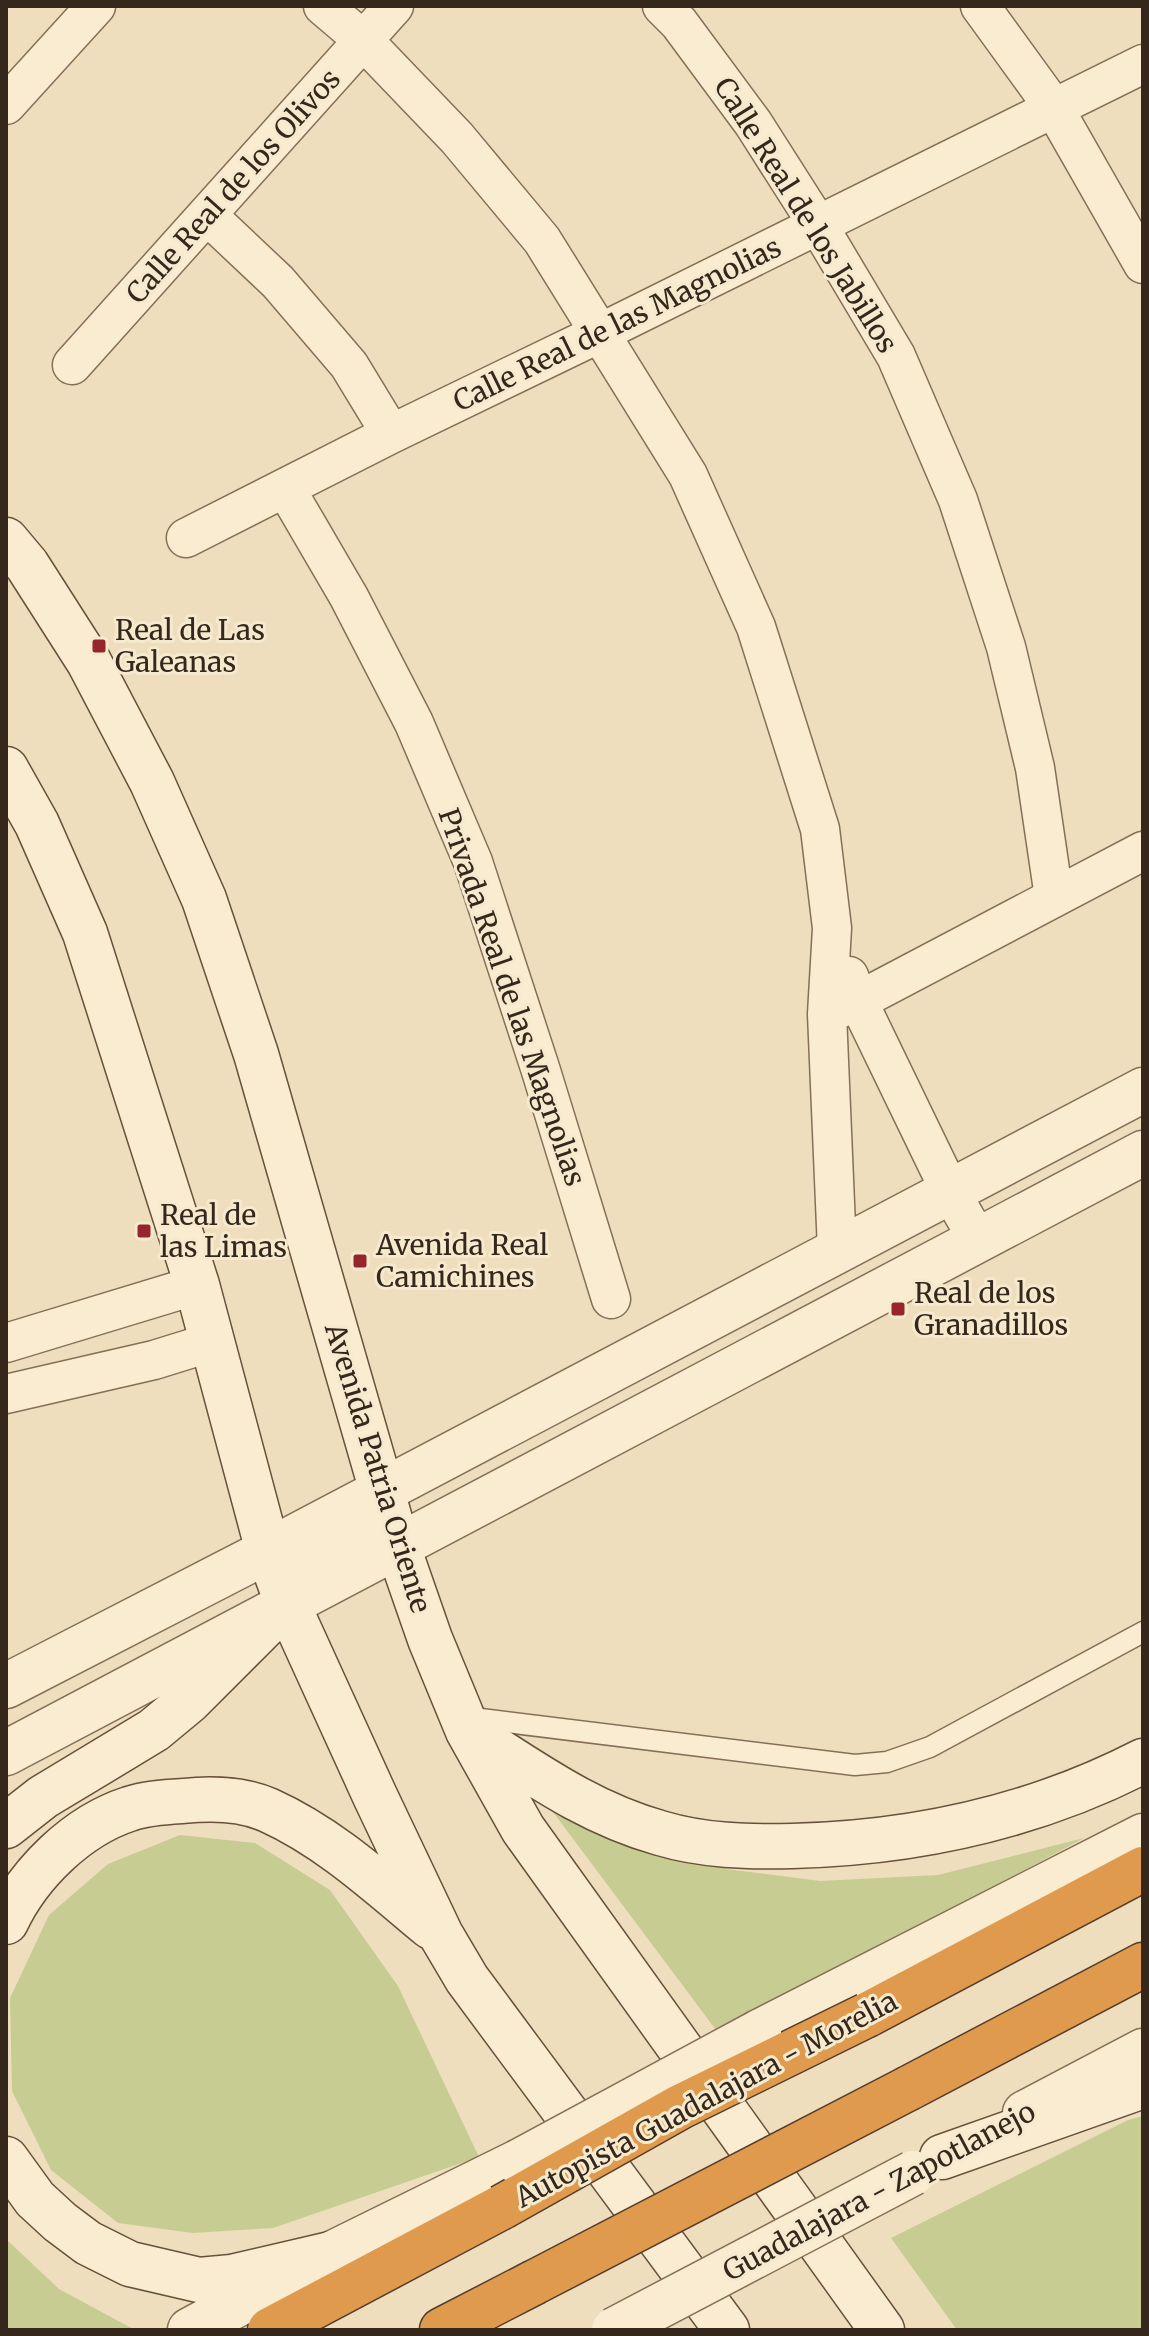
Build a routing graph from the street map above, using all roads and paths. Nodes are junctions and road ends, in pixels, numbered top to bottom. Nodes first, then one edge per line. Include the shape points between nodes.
1 (96, 6) edge
2 (323, 6) edge
3 (394, 6) edge
4 (662, 6) edge
5 (980, 6) edge
6 (363, 40) junction
7 (1143, 64) edge
8 (6, 105) edge
9 (1054, 108) junction
10 (207, 215) junction
11 (818, 225) junction
12 (1143, 264) edge
13 (602, 332) junction
14 (72, 365) dead end
15 (391, 434) junction
16 (286, 489) junction
17 (186, 538) dead end
18 (6, 540) edge
19 (6, 769) edge
20 (1143, 851) edge
21 (1054, 897) junction
22 (843, 1008) junction
23 (1143, 1090) edge
24 (1143, 1153) edge
25 (950, 1191) junction
26 (978, 1240) junction
27 (837, 1250) junction
28 (197, 1285) junction
29 (611, 1299) dead end
30 (212, 1342) junction
31 (6, 1343) edge
32 (6, 1394) edge
33 (382, 1490) junction
34 (398, 1547) junction
35 (268, 1551) junction
36 (287, 1603) junction
37 (1143, 1632) edge
38 (6, 1686) edge
39 (465, 1724) junction
40 (6, 1753) edge
41 (1143, 1761) edge
42 (6, 1826) edge
43 (1143, 1836) edge
44 (1143, 1869) edge
45 (6, 1922) edge
46 (441, 1935) junction
47 (1143, 1965) edge
48 (1143, 2051) edge
49 (1143, 2086) edge
50 (6, 2159) edge
51 (928, 2165) junction
52 (331, 2254) junction
53 (190, 2330) edge
54 (270, 2330) edge
55 (442, 2330) edge
56 (614, 2330) edge
57 (727, 2330) edge
58 (882, 2330) edge

1 - 8 street
2 - 6 street
3 - 6 street, Calle Real de los Olivos
4 - 11 street, Calle Real de los Jabillos via 753,123
5 - 9 street
6 - 10 street, Calle Real de los Olivos
6 - 13 street via 457,138 542,240
7 - 9 street, Calle Real de las Magnolias
9 - 11 street, Calle Real de las Magnolias
9 - 12 street
10 - 14 street, Calle Real de los Olivos
10 - 15 street via 278,282 349,365
11 - 13 street, Calle Real de las Magnolias
11 - 21 street, Calle Real de los Jabillos via 896,356 958,500 1006,647 1035,768
13 - 15 street, Calle Real de las Magnolias
13 - 22 street via 688,475 756,627 820,829
15 - 16 street, Calle Real de las Magnolias
16 - 17 street, Calle Real de las Magnolias
16 - 29 street, Privada Real de las Magnolias via 414,723 473,862
18 - 33 main road, Avenida Patria Oriente via 89,662 152,782 204,899 256,1054
19 - 28 main road via 37,824 85,933
20 - 21 street
21 - 22 street
22 - 25 street
22 - 27 street
23 - 25 main road
24 - 26 main road
25 - 26 street
25 - 27 main road
26 - 34 main road
27 - 33 main road
28 - 30 main road
28 - 31 street
30 - 32 street
30 - 35 main road
33 - 34 main road, Avenida Patria Oriente
33 - 35 main road
33 - 36 main road
34 - 36 main road
34 - 39 main road, Avenida Patria Oriente
35 - 36 main road
35 - 38 main road
36 - 40 main road
36 - 42 main road via 154,1730 43,1797
36 - 46 main road
37 - 39 lane via 930,1747 887,1762 855,1765
39 - 41 main road via 540,1780 620,1820 699,1843 766,1847 832,1845 952,1829 1055,1800
39 - 58 main road, Avenida Patria Oriente via 523,1829
43 - 52 main road, bridge
44 - 54 highway, Autopista Guadalajara - Morelia, bridge via 680,2107
45 - 46 main road via 27,1885 51,1859 102,1821 140,1806 225,1799 264,1808 341,1852
46 - 57 main road via 467,1979
47 - 55 highway, bridge
48 - 51 main road, Guadalajara - Zapotlanejo
49 - 51 main road
50 - 52 main road via 35,2199 60,2222 130,2264 199,2280
51 - 56 main road, Guadalajara - Zapotlanejo, bridge
52 - 53 main road

